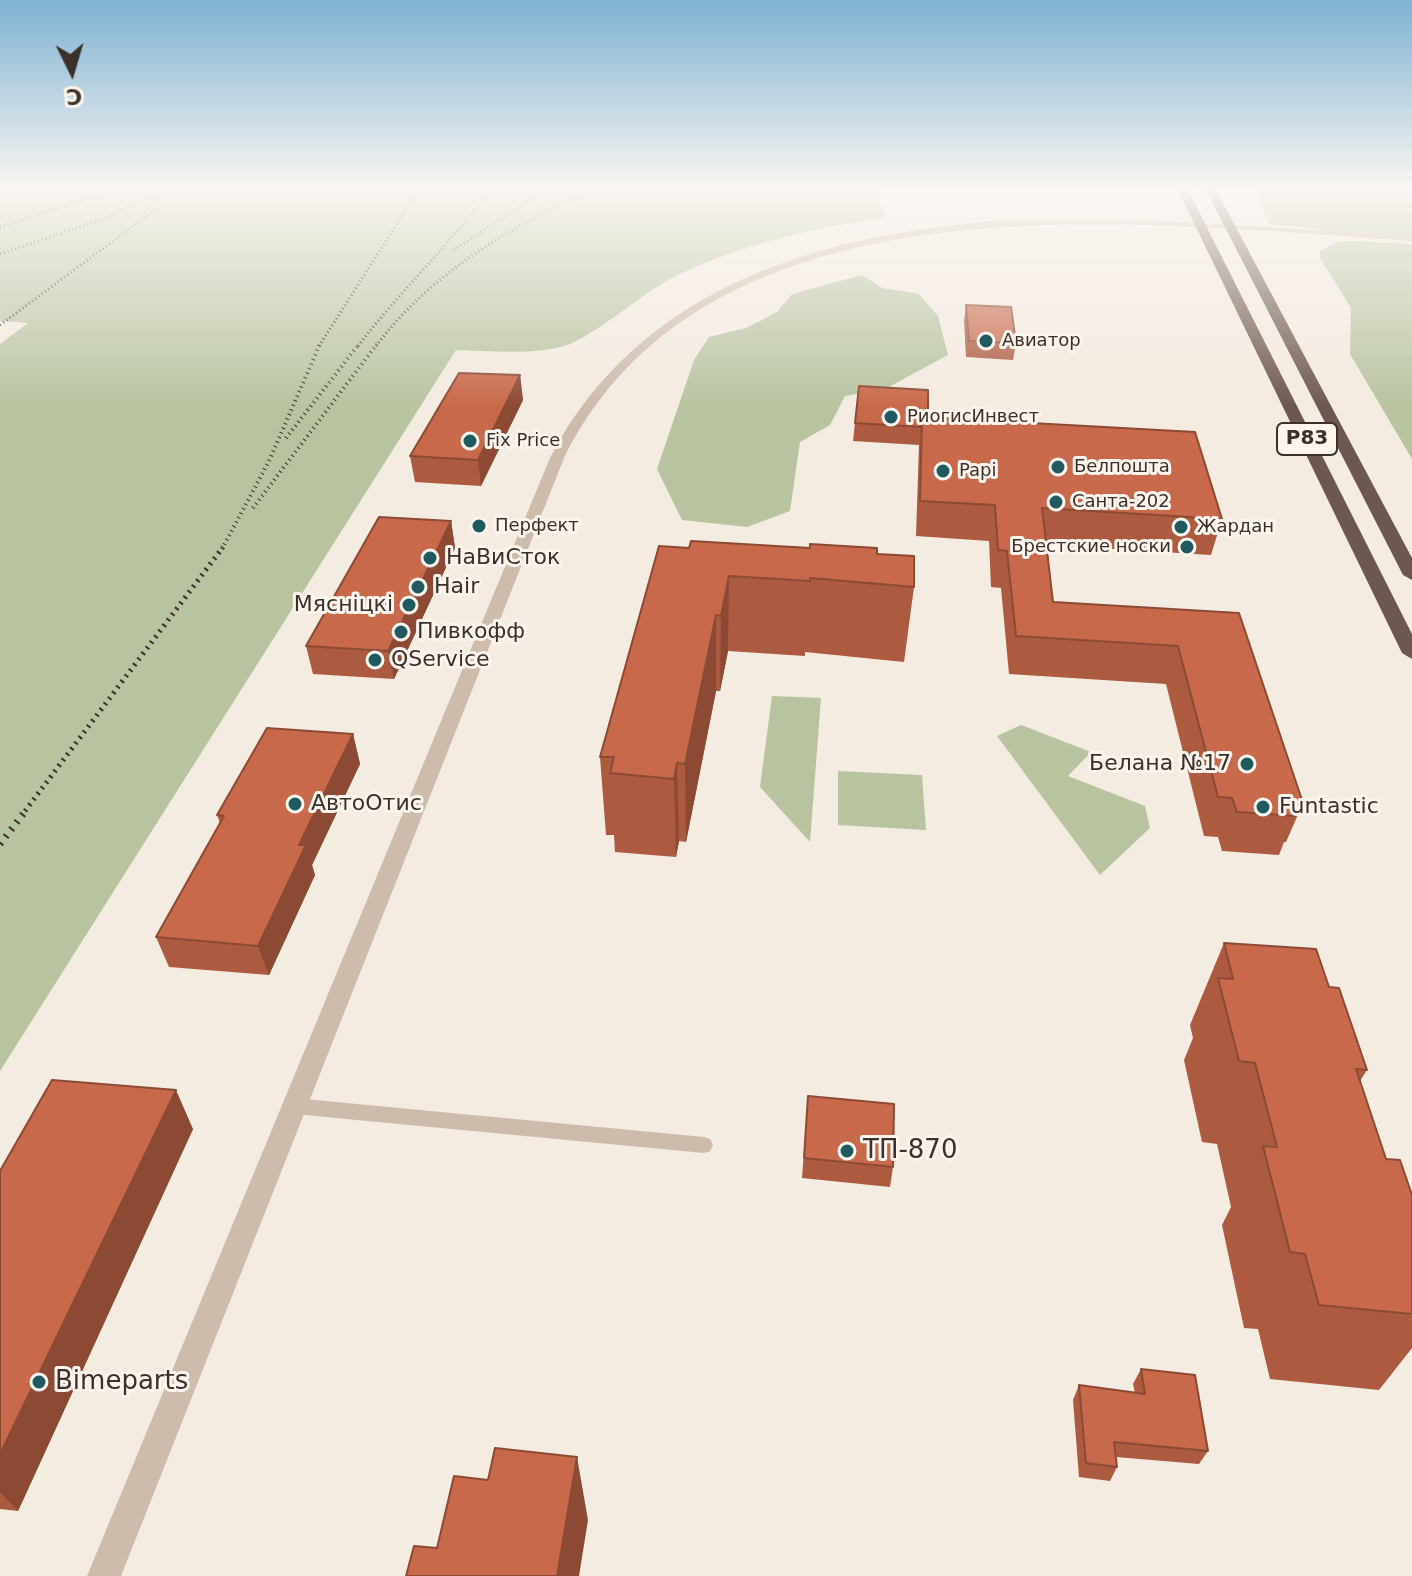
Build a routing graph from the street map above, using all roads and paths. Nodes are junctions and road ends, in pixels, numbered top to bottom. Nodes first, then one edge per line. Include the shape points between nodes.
1 (799, 260) edge
2 (1218, 260) edge
3 (1247, 260) edge
4 (1412, 575) edge
5 (1412, 653) edge
6 (294, 1106) junction
7 (704, 1145) dead end
8 (104, 1576) edge

1 - 6 street via 735,285 656,336 590,397 557,458
2 - 5 highway, Р83
3 - 4 highway, Р83
6 - 7 lane
6 - 8 street

